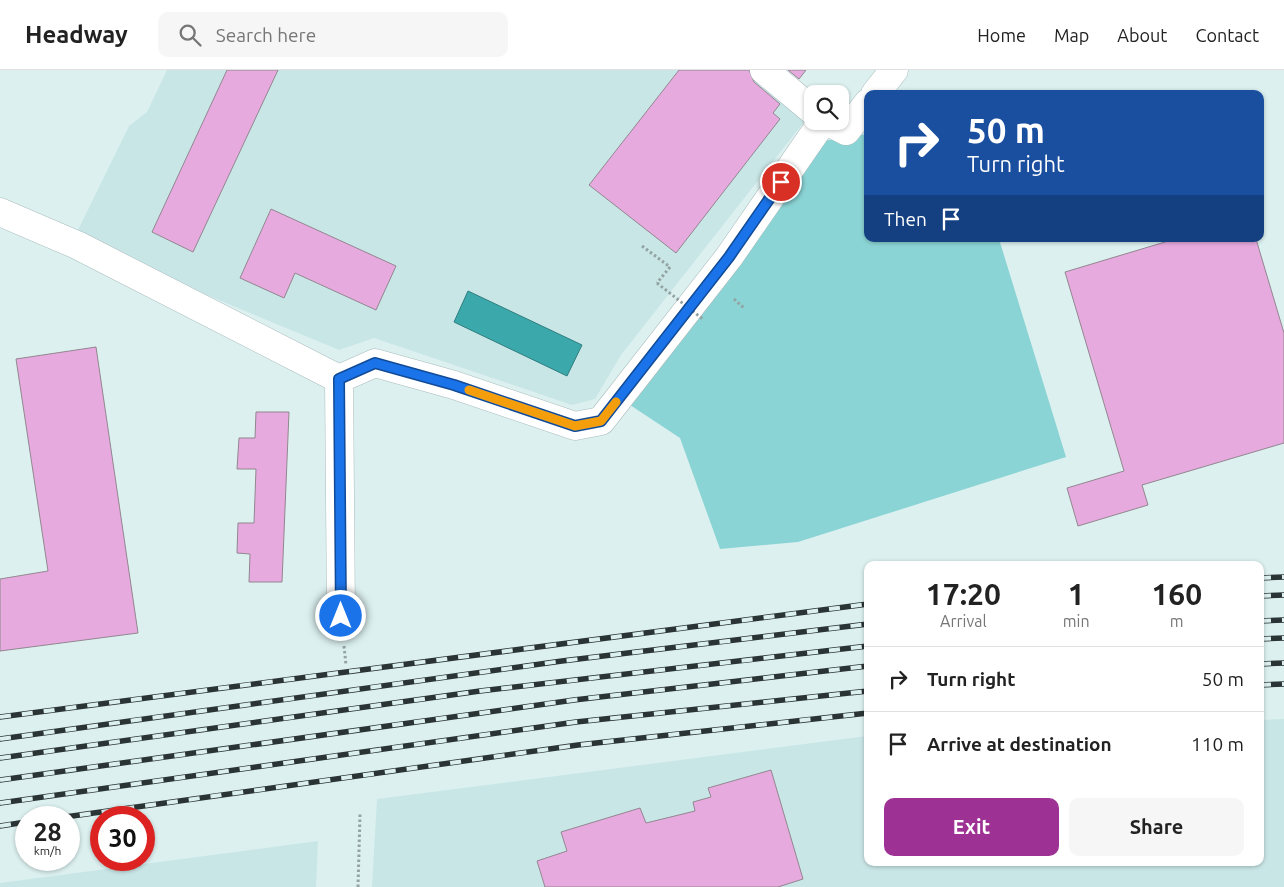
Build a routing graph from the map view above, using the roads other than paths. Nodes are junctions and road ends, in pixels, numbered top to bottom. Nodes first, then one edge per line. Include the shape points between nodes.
1 (764, 70) edge
2 (894, 70) edge
3 (878, 90) edge
4 (804, 103) edge
5 (864, 108) edge
6 (849, 127) edge
7 (817, 130) edge
8 (0, 212) edge
9 (339, 379) junction
10 (341, 616) dead end

1 - 4 street
2 - 3 street
5 - 6 street
7 - 9 street via 729,257 601,421 575,426 454,385 375,363
8 - 9 street via 77,245
9 - 10 street

